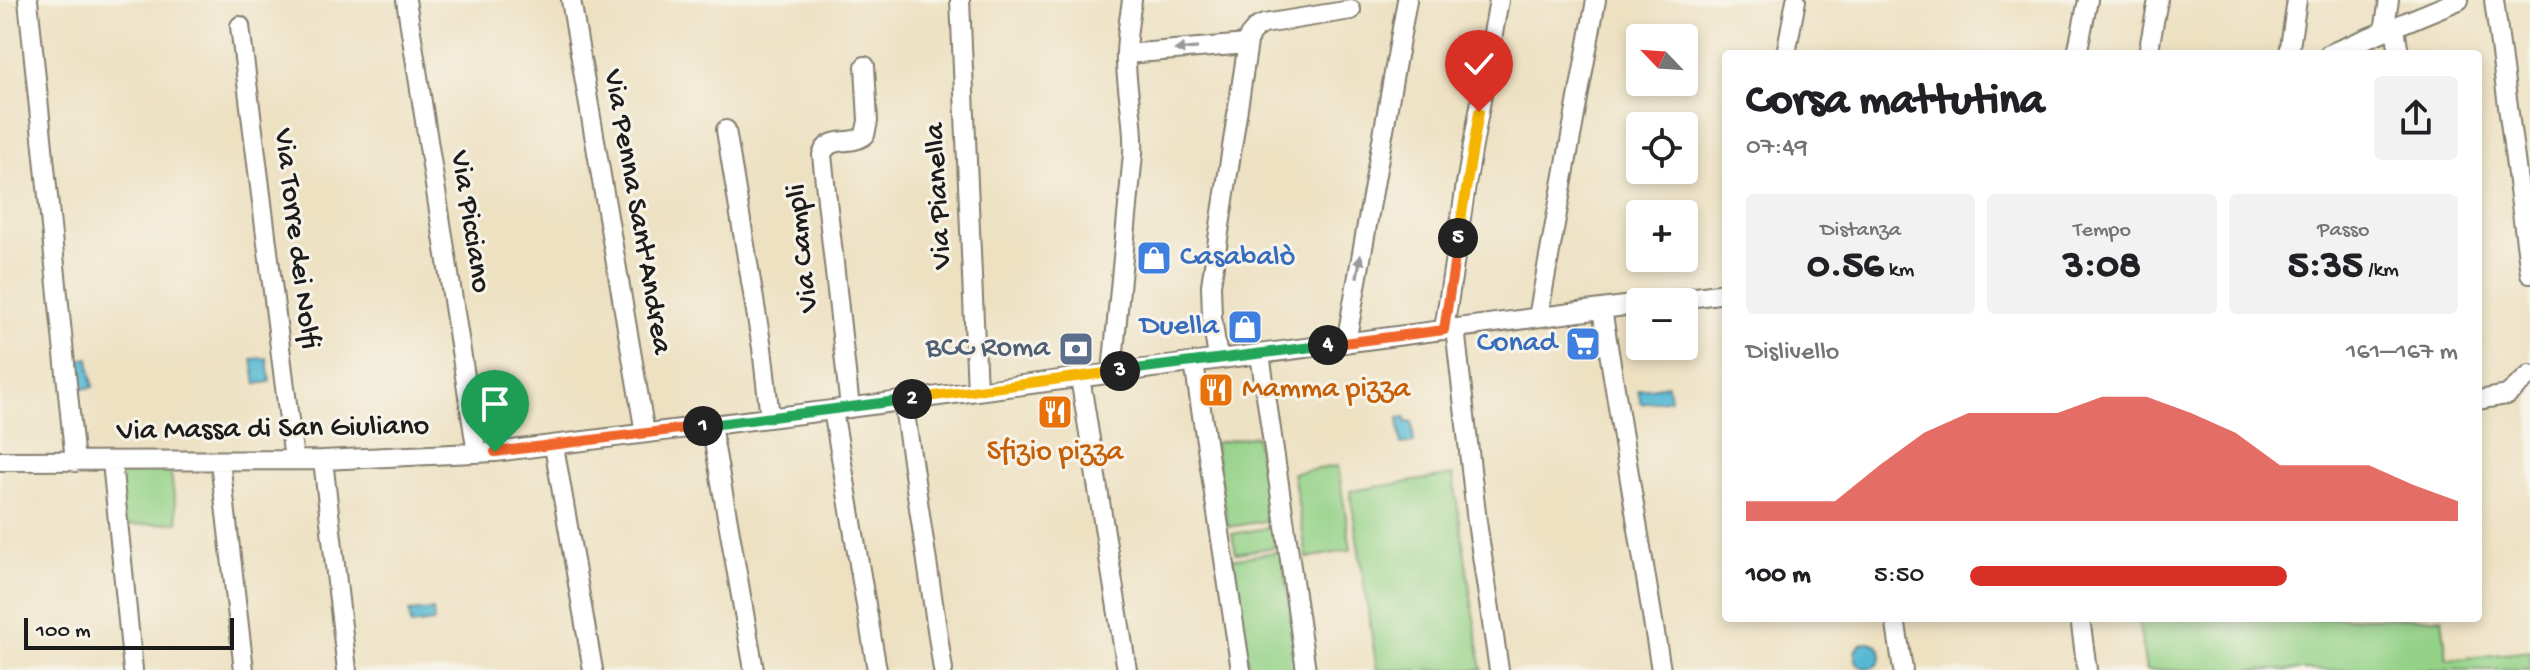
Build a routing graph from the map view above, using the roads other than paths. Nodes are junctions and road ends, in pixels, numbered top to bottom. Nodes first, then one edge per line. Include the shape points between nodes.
1 (28, 0) edge
2 (406, 0) edge
3 (571, 0) edge
4 (960, 0) edge
5 (1132, 0) edge
6 (1407, 0) edge
7 (1499, 0) edge
8 (1596, 0) edge
9 (1796, 0) edge
10 (2088, 0) edge
11 (2158, 0) edge
12 (2297, 0) edge
13 (2389, 0) edge
14 (2459, 0) edge
15 (2494, 0) edge
16 (1351, 10) dead end
17 (240, 26) dead end
18 (2389, 29) junction
19 (1247, 44) junction
20 (1787, 50) edge
21 (2078, 50) edge
22 (2149, 50) edge
23 (2290, 50) edge
24 (2339, 50) edge
25 (2397, 50) edge
26 (1126, 54) junction
27 (865, 66) dead end
28 (726, 130) dead end
29 (2530, 273) edge
30 (1722, 294) edge
31 (1698, 297) edge
32 (1626, 306) edge
33 (1602, 309) junction
34 (1538, 317) junction
35 (1449, 329) junction
36 (1346, 343) junction
37 (1260, 354) junction
38 (1218, 359) junction
39 (1194, 363) junction
40 (1112, 372) junction
41 (2530, 375) edge
42 (1080, 377) junction
43 (977, 390) junction
44 (2482, 399) edge
45 (903, 400) junction
46 (841, 409) junction
47 (770, 418) junction
48 (711, 425) junction
49 (645, 433) junction
50 (554, 446) junction
51 (477, 453) junction
52 (294, 460) junction
53 (323, 460) junction
54 (0, 461) edge
55 (220, 461) junction
56 (75, 462) junction
57 (112, 462) junction
58 (1896, 622) edge
59 (2081, 622) edge
60 (133, 670) edge
61 (244, 670) edge
62 (347, 670) edge
63 (593, 670) edge
64 (754, 670) edge
65 (877, 670) edge
66 (943, 670) edge
67 (1127, 670) edge
68 (1241, 670) edge
69 (1306, 670) edge
70 (1499, 670) edge
71 (1661, 670) edge
72 (1903, 670) edge
73 (2087, 670) edge

1 - 56 street
2 - 51 street, Via Picciano
3 - 49 street, Via Penna Sant'Andrea
4 - 43 street, Via Pianella
5 - 26 street
36 -> 6 street
7 - 35 street via 1469,169
8 - 34 street
9 - 20 street
10 - 21 street
11 - 22 street
12 - 23 street
13 - 18 street
14 - 18 street
15 - 29 street
16 - 19 street via 1264,24 1252,31
17 - 52 street, Via Torre dei Nolfi
18 - 24 street
18 - 25 street
19 -> 26 street
19 - 38 street via 1210,293
26 - 40 street via 1133,147
27 - 46 street, Via Campli via 865,135 857,141 829,143 822,155
28 - 47 street
30 - 31 street
32 - 33 street, Via Massa di San Giuliano
33 - 34 street, Via Massa di San Giuliano
33 - 71 street
34 - 35 street, Via Massa di San Giuliano
35 - 36 street, Via Massa di San Giuliano
35 - 70 street
36 - 37 street, Via Massa di San Giuliano
37 - 38 street, Via Massa di San Giuliano
37 - 69 street
38 - 39 street, Via Massa di San Giuliano
39 - 40 street, Via Massa di San Giuliano
39 - 68 street
40 - 42 street, Via Massa di San Giuliano
41 - 44 street via 2507,395
42 - 43 street, Via Massa di San Giuliano
42 - 67 street
43 - 45 street, Via Massa di San Giuliano
45 - 46 street, Via Massa di San Giuliano
45 - 66 street
46 - 47 street, Via Massa di San Giuliano
46 - 65 street
47 - 48 street, Via Massa di San Giuliano
48 - 49 street, Via Massa di San Giuliano
48 - 64 street
49 - 50 street, Via Massa di San Giuliano
50 - 51 street, Via Massa di San Giuliano
50 - 63 street
51 - 53 street, Via Massa di San Giuliano
52 - 53 street, Via Massa di San Giuliano
52 - 55 street, Via Massa di San Giuliano
53 - 62 street
54 - 56 street, Via Massa di San Giuliano
55 - 57 street, Via Massa di San Giuliano
55 - 61 street
56 - 57 street, Via Massa di San Giuliano
57 - 60 street
58 - 72 street
59 - 73 street

